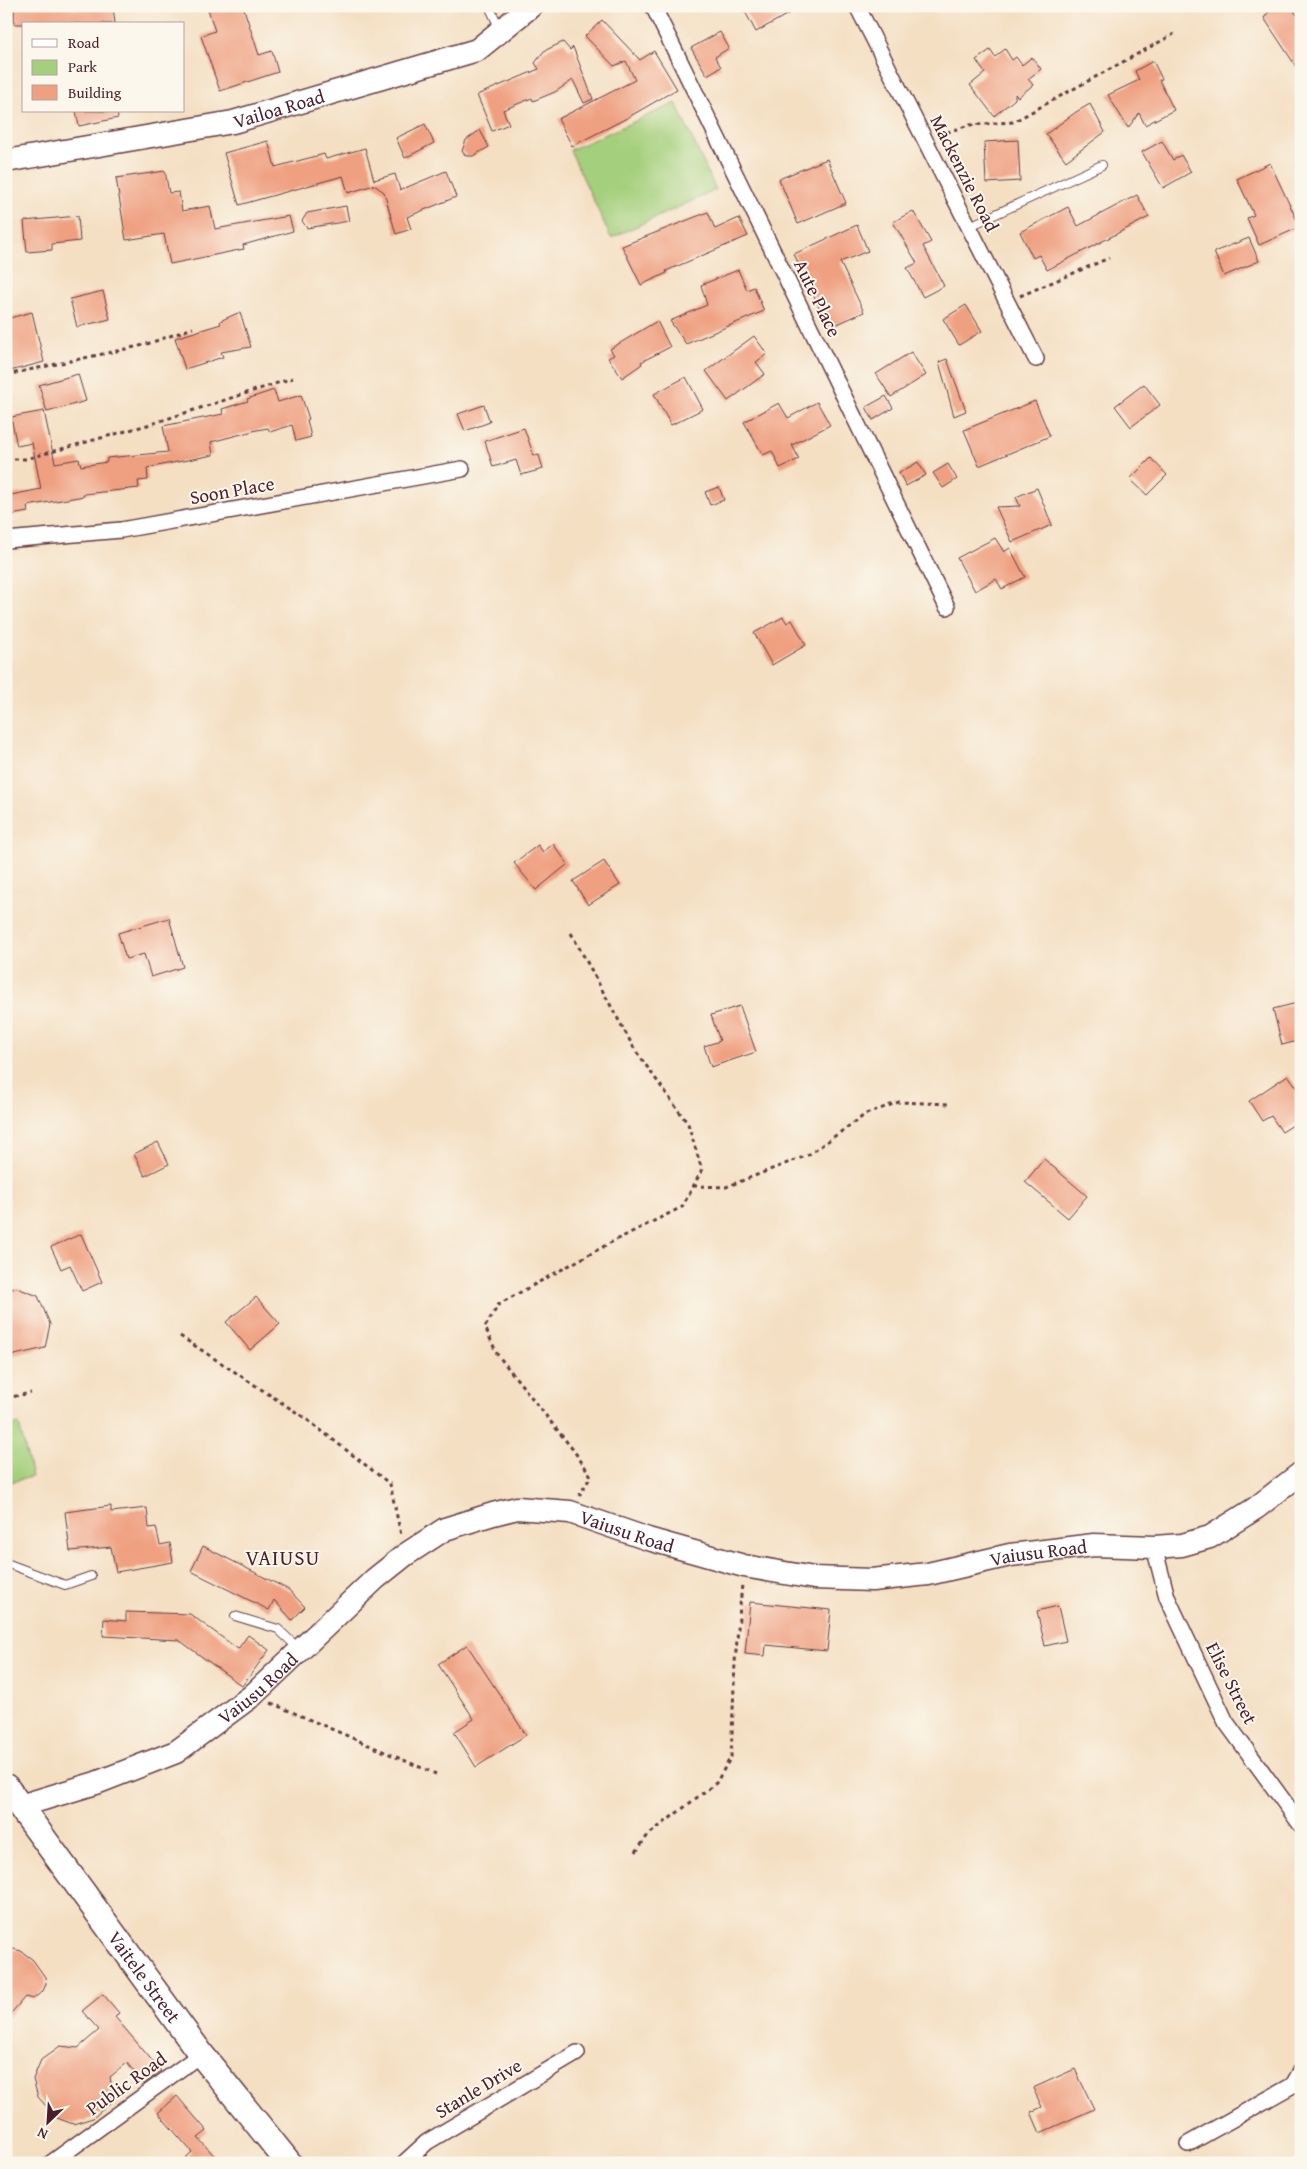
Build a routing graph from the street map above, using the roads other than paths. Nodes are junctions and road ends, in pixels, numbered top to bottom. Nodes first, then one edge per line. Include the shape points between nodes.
1 (489, 6) edge
2 (531, 6) edge
3 (653, 6) edge
4 (857, 6) edge
5 (502, 31) junction
6 (6, 161) edge
7 (1102, 165) dead end
8 (970, 226) junction
9 (1036, 359) dead end
10 (462, 469) dead end
11 (6, 540) edge
12 (947, 607) dead end
13 (1301, 1473) edge
14 (1154, 1547) junction
15 (6, 1563) edge
16 (91, 1576) dead end
17 (235, 1616) dead end
18 (300, 1651) junction
19 (13, 1796) edge
20 (1301, 1825) edge
21 (201, 2054) junction
22 (577, 2054) dead end
23 (1301, 2070) edge
24 (1188, 2144) dead end
25 (51, 2163) edge
26 (289, 2163) edge
27 (404, 2163) edge

1 - 5 lane
2 - 5 street, Vailoa Road
3 - 12 street, Aute Place
4 - 8 street, Mackenzie Road
5 - 6 street, Vailoa Road via 477,50 233,122
7 - 8 lane
8 - 9 street, Mackenzie Road
10 - 11 street, Soon Place via 121,530
13 - 14 street, Vaiusu Road via 1256,1508 1210,1537 1182,1545
14 - 18 street, Vaiusu Road via 1094,1545 1010,1555 928,1574 872,1580 814,1578 744,1566 648,1539 570,1512 517,1508 445,1529 405,1555 375,1579
14 - 20 street, Elise Street via 1167,1597 1226,1722
15 - 16 lane via 65,1585
17 - 18 lane via 278,1629
18 - 19 street, Vaiusu Road via 253,1695 176,1752 96,1782
19 - 21 main road, Vaitele Street
21 - 25 street, Public Road
21 - 26 main road, Vaitele Street
22 - 27 street, Stanle Drive via 427,2142
23 - 24 street via 1293,2085

